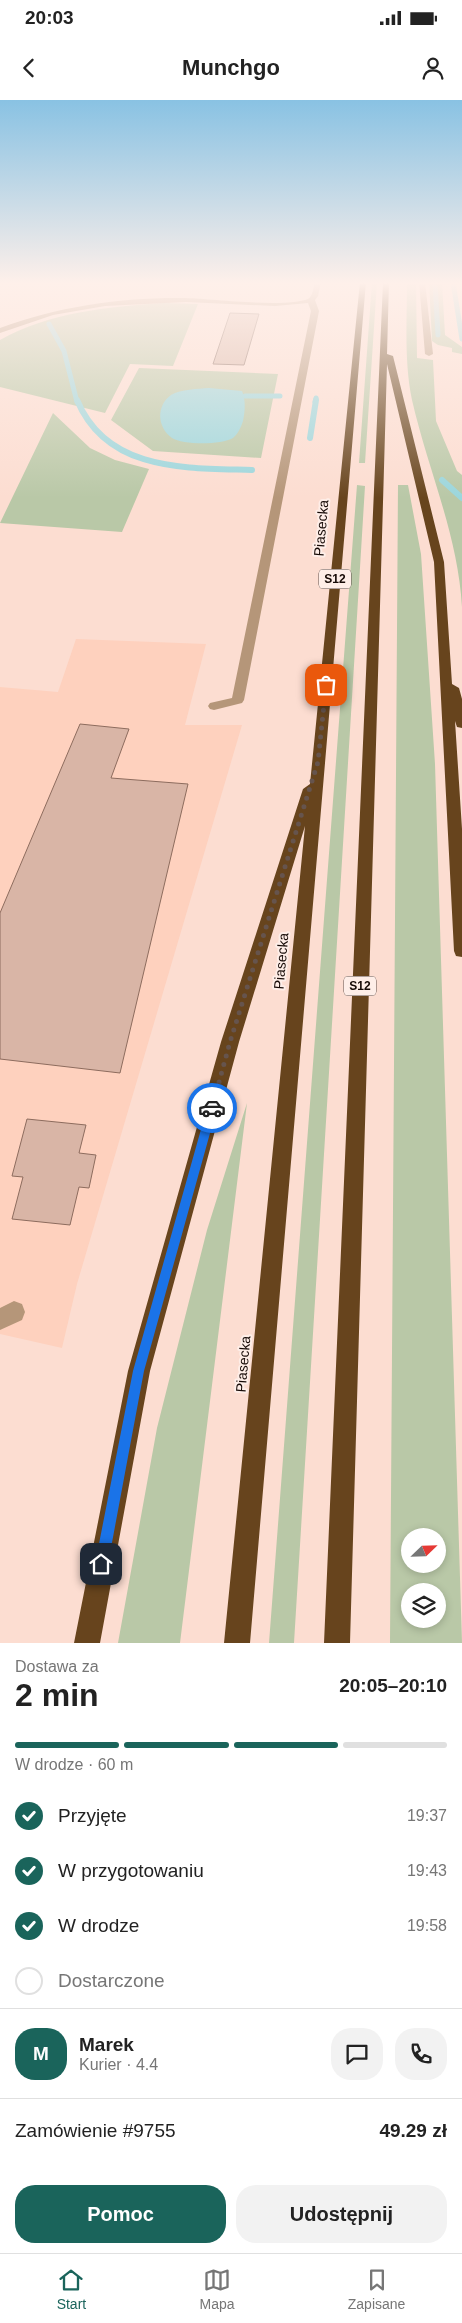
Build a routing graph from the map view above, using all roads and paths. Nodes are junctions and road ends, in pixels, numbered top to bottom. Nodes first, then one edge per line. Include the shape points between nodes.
1 (307, 354) edge
2 (356, 354) edge
3 (383, 354) edge
4 (389, 354) edge
5 (444, 655) junction
6 (214, 706) dead end
7 (462, 724) edge
8 (318, 762) junction
9 (462, 951) edge
10 (87, 1643) edge
11 (237, 1643) edge
12 (337, 1643) edge

1 - 6 street via 238,700
2 - 8 highway, Piasecka / S12
3 - 12 highway, S12
4 - 5 highway via 439,562
5 - 7 highway
5 - 9 highway
8 - 10 highway via 230,1042 138,1371
8 - 11 highway, Piasecka / S12

